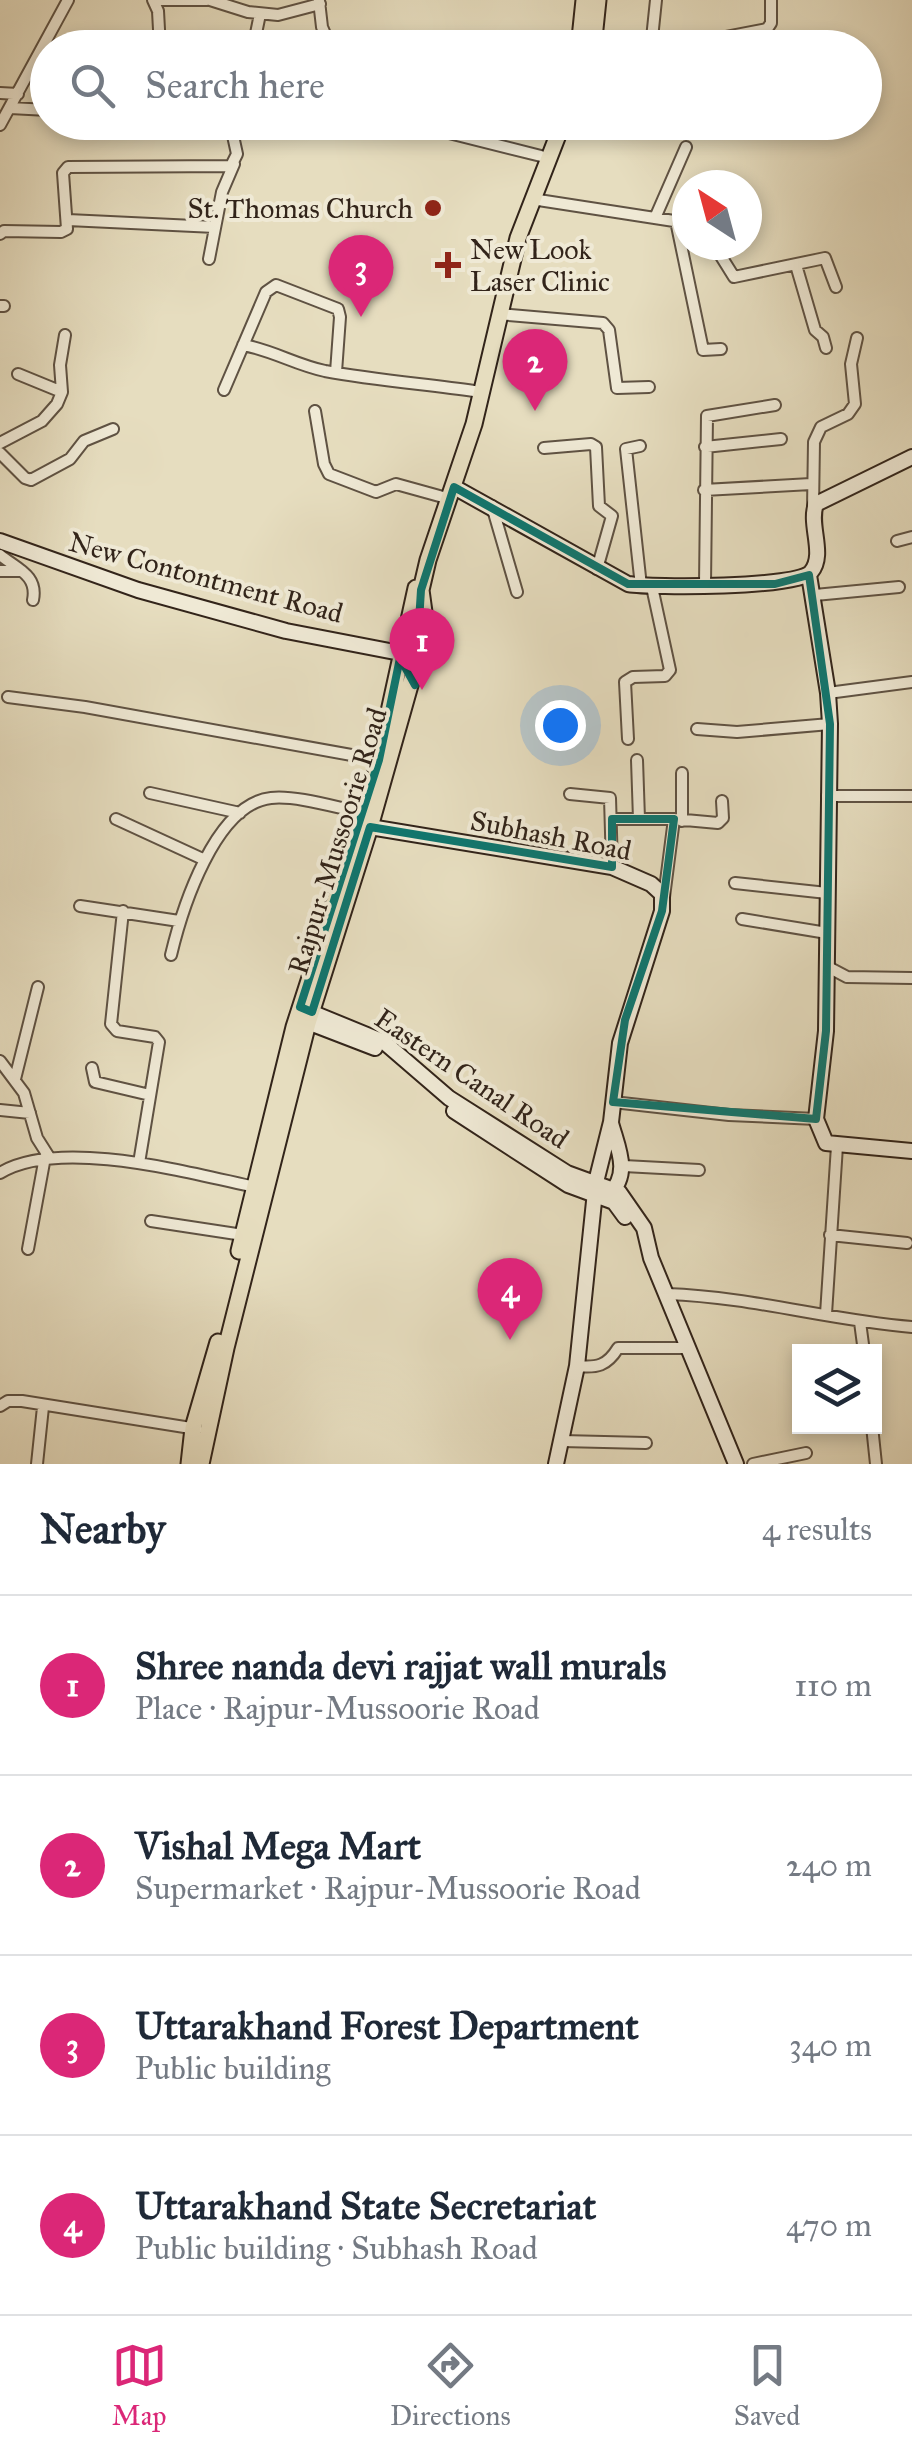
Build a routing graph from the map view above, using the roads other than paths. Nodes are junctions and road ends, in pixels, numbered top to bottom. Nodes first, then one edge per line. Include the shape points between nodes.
1 (68, 0) edge
2 (208, 0) edge
3 (584, 0) edge
4 (598, 0) edge
5 (656, 0) edge
6 (770, 0) edge
7 (154, 1) edge
8 (319, 2) edge
9 (260, 14) junction
10 (54, 30) edge
11 (158, 30) edge
12 (257, 30) edge
13 (324, 30) edge
14 (579, 30) edge
15 (594, 30) edge
16 (653, 30) edge
17 (762, 30) edge
18 (30, 75) edge
19 (0, 93) edge
20 (18, 94) junction
21 (10, 108) junction
22 (30, 109) edge
23 (0, 124) edge
24 (233, 140) edge
25 (477, 140) edge
26 (547, 140) edge
27 (556, 140) edge
28 (686, 147) dead end
29 (541, 156) junction
30 (234, 163) junction
31 (532, 199) junction
32 (654, 218) junction
33 (68, 220) junction
34 (672, 221) edge
35 (215, 227) junction
36 (0, 234) edge
37 (209, 260) dead end
38 (687, 260) edge
39 (722, 260) edge
40 (796, 265) junction
41 (836, 288) dead end
42 (498, 314) junction
43 (64, 335) dead end
44 (857, 338) dead end
45 (243, 345) junction
46 (721, 348) dead end
47 (826, 348) dead end
48 (336, 372) junction
49 (18, 374) dead end
50 (649, 387) dead end
51 (224, 390) dead end
52 (474, 391) junction
53 (62, 392) junction
54 (775, 406) dead end
55 (315, 411) dead end
56 (112, 429) dead end
57 (781, 438) dead end
58 (0, 443) edge
59 (640, 446) dead end
60 (705, 447) junction
61 (544, 448) dead end
62 (0, 453) edge
63 (912, 458) edge
64 (812, 484) junction
65 (704, 490) junction
66 (448, 492) junction
67 (492, 506) junction
68 (814, 508) junction
69 (912, 537) edge
70 (0, 541) edge
71 (897, 541) dead end
72 (0, 555) edge
73 (596, 569) junction
74 (0, 571) edge
75 (22, 571) junction
76 (809, 576) junction
77 (705, 584) junction
78 (646, 586) junction
79 (898, 587) dead end
80 (516, 592) dead end
81 (815, 596) junction
82 (33, 600) dead end
83 (406, 657) junction
84 (912, 682) edge
85 (828, 693) junction
86 (8, 698) dead end
87 (830, 724) junction
88 (697, 728) dead end
89 (628, 739) dead end
90 (379, 760) junction
91 (636, 760) dead end
92 (682, 773) dead end
93 (150, 793) dead end
94 (570, 794) dead end
95 (827, 796) junction
96 (912, 796) edge
97 (722, 801) dead end
98 (240, 814) junction
99 (116, 819) dead end
100 (612, 819) junction
101 (638, 819) junction
102 (367, 820) junction
103 (678, 820) junction
104 (205, 860) junction
105 (612, 867) junction
106 (735, 883) dead end
107 (827, 893) junction
108 (663, 904) junction
109 (80, 906) dead end
110 (123, 912) junction
111 (742, 919) dead end
112 (179, 921) junction
113 (827, 933) junction
114 (171, 955) dead end
115 (828, 967) junction
116 (912, 978) edge
117 (38, 987) dead end
118 (304, 1015) junction
119 (0, 1061) edge
120 (92, 1068) dead end
121 (15, 1079) junction
122 (150, 1095) junction
123 (613, 1102) junction
124 (0, 1110) edge
125 (30, 1113) junction
126 (816, 1119) junction
127 (611, 1122) junction
128 (837, 1146) junction
129 (912, 1151) edge
130 (47, 1157) junction
131 (139, 1164) junction
132 (624, 1166) junction
133 (699, 1170) dead end
134 (0, 1175) edge
135 (255, 1186) junction
136 (603, 1191) junction
137 (151, 1221) dead end
138 (243, 1235) junction
139 (830, 1235) junction
140 (907, 1243) dead end
141 (28, 1249) dead end
142 (667, 1294) junction
143 (826, 1314) junction
144 (860, 1322) junction
145 (912, 1327) edge
146 (863, 1344) edge
147 (689, 1348) junction
148 (576, 1366) junction
149 (0, 1406) edge
150 (43, 1407) junction
151 (201, 1429) junction
152 (873, 1434) edge
153 (562, 1441) junction
154 (646, 1443) dead end
155 (806, 1453) dead end
156 (37, 1464) edge
157 (190, 1464) edge
158 (201, 1464) edge
159 (556, 1464) edge
160 (736, 1464) edge
161 (753, 1464) edge
162 (876, 1464) edge

1 - 10 street
2 - 7 street
2 - 9 street
3 - 14 main road
4 - 15 main road
5 - 16 street
6 - 17 street via 771,23
7 - 11 street
8 - 9 street
8 - 13 street
9 - 12 street
18 - 20 street
19 - 20 street
20 - 21 street
21 - 22 street
21 - 23 street
24 - 30 street
25 - 29 street
26 - 29 main road, Rajpur-Mussoorie Road
27 - 31 main road, Rajpur-Mussoorie Road
28 - 32 street
29 - 52 main road, Rajpur-Mussoorie Road via 491,299
30 - 33 street via 68,167
30 - 35 street
31 - 32 street
31 - 42 main road, Rajpur-Mussoorie Road
32 - 34 street
33 - 35 street
33 - 36 street via 61,232
35 - 37 street
38 - 46 street via 702,348
39 - 40 street via 734,278
40 - 41 street via 825,258
40 - 47 street
42 - 50 street via 603,323 618,388
42 - 66 main road, Rajpur-Mussoorie Road via 474,424
43 - 53 street
44 - 64 street via 851,364 855,404 817,433
45 - 48 street
45 - 48 street via 266,292 278,285 338,309
45 - 51 street
48 - 52 street
49 - 53 street
52 - 66 main road, Rajpur-Mussoorie Road
53 - 58 street via 42,422
54 - 60 street via 711,413
55 - 66 street via 329,474 376,492 395,484
56 - 62 street via 31,480
57 - 60 street
59 - 78 street via 626,449
60 - 65 street
61 - 73 street via 596,447 599,506 612,516
63 - 68 street
64 - 65 street
64 - 68 street
65 - 77 street
66 - 67 street
66 - 83 main road, Rajpur-Mussoorie Road via 421,590 424,612
67 - 73 street
67 - 80 street
68 - 76 street via 817,555
69 - 71 street
70 - 83 street, New Contontment Road via 138,590 383,649 393,661
72 - 75 street
73 - 78 street
74 - 75 street
75 - 82 street via 34,583
76 - 77 street via 774,584
76 - 81 street
77 - 78 street
78 - 89 street via 670,673 625,682
79 - 81 street
81 - 85 street
83 - 90 main road, Rajpur-Mussoorie Road
83 - 102 main road, Rajpur-Mussoorie Road
84 - 85 street
85 - 87 street
86 - 90 street
87 - 88 street via 737,732
87 - 95 street
90 - 102 main road, Rajpur-Mussoorie Road
91 - 101 street
92 - 103 street
93 - 98 street
94 - 100 street via 608,796
95 - 96 street
95 - 107 street
97 - 103 street via 720,822
98 - 102 street via 271,798
98 - 104 street
99 - 104 street
100 - 101 street
100 - 105 street
101 - 103 street
102 - 105 street, Subhash Road
102 - 118 main road, Rajpur-Mussoorie Road
103 - 108 street
104 - 112 street
105 - 108 street, Subhash Road via 656,887
106 - 107 street
107 - 113 street
108 - 123 street via 625,1020
109 - 110 street
110 - 112 street
110 - 122 street via 111,1024 158,1040
111 - 113 street
112 - 114 street
113 - 115 street
115 - 116 street via 848,977
115 - 126 street
117 - 121 street
118 - 135 main road, Rajpur-Mussoorie Road
118 - 136 street, Eastern Canal Road via 384,1042 449,1098
118 - 151 main road, Rajpur-Mussoorie Road
119 - 121 street
120 - 122 street via 95,1082
121 - 125 street
122 - 131 street
123 - 126 street
123 - 127 street
124 - 125 street
125 - 130 street
126 - 128 street via 826,1143
127 - 132 street
127 - 136 street
128 - 129 street
128 - 139 street
130 - 131 street
130 - 134 street via 24,1160
130 - 141 street
131 - 135 street
132 - 133 street
132 - 136 street
135 - 138 main road, Rajpur-Mussoorie Road
136 - 142 street, Eastern Canal Road via 644,1228
136 - 148 street
137 - 138 street
138 - 151 main road, Rajpur-Mussoorie Road
139 - 140 street
139 - 143 street
142 - 143 street
142 - 147 street, Eastern Canal Road
143 - 144 street
144 - 145 street
144 - 146 street
147 - 148 street via 618,1348 597,1368
147 - 160 street, Eastern Canal Road
148 - 153 street
149 - 150 street
150 - 151 street
150 - 156 street
151 - 157 main road, Rajpur-Mussoorie Road
151 - 158 main road, Rajpur-Mussoorie Road
152 - 162 street
153 - 154 street
153 - 159 street
155 - 161 street

